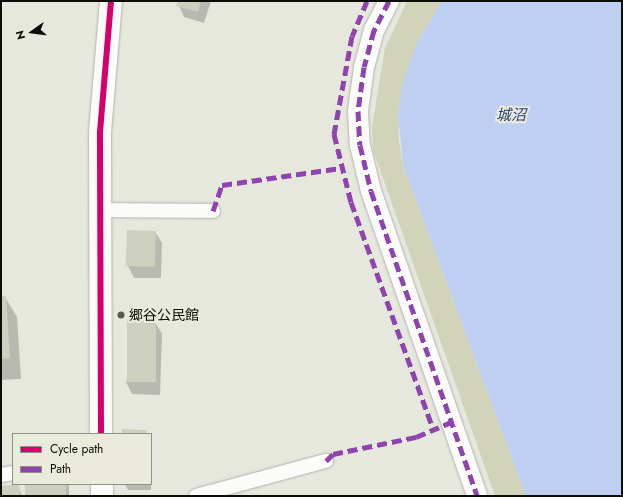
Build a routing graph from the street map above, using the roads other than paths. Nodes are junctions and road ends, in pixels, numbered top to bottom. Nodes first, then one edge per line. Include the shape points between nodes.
1 (110, 1) edge
2 (389, 1) edge
3 (99, 210) junction
4 (213, 211) dead end
5 (101, 433) edge
6 (326, 461) dead end
7 (12, 473) edge
8 (1, 475) edge
9 (102, 485) edge
10 (102, 496) edge
11 (196, 496) edge
12 (477, 496) edge

1 - 3 street via 100,132
2 - 12 street via 374,30 364,67 358,111 360,145 371,191
3 - 4 lane
3 - 5 street
6 - 11 lane
7 - 8 lane
9 - 10 street

